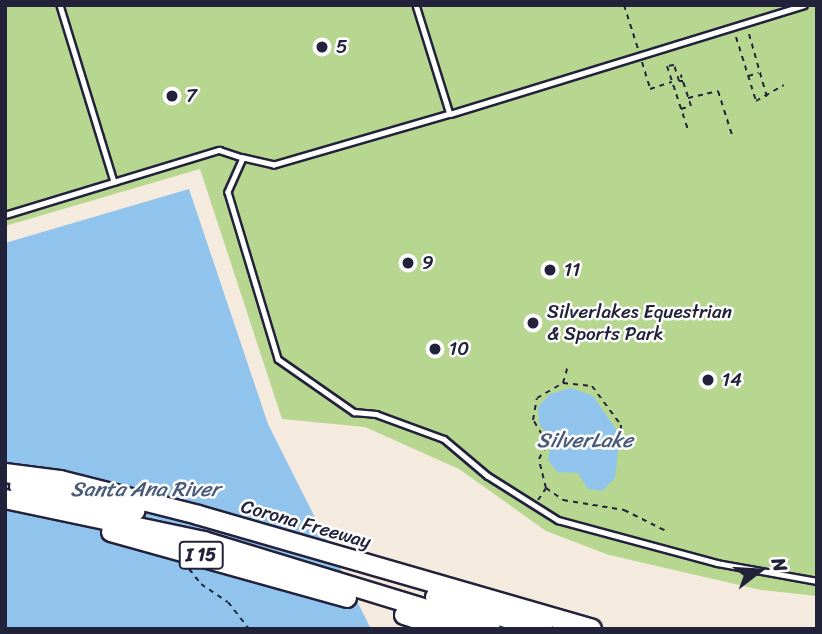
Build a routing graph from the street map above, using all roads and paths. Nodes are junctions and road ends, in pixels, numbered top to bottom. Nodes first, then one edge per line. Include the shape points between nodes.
1 (60, 5) edge
2 (416, 5) edge
3 (804, 5) edge
4 (749, 34) dead end
5 (736, 37) dead end
6 (760, 72) junction
7 (681, 75) dead end
8 (748, 76) junction
9 (683, 81) junction
10 (784, 85) dead end
11 (768, 98) junction
12 (688, 99) junction
13 (681, 109) junction
14 (450, 114) junction
15 (688, 130) dead end
16 (732, 135) dead end
17 (243, 158) junction
18 (114, 182) junction
19 (5, 215) edge
20 (568, 365) dead end
21 (563, 383) junction
22 (620, 455) dead end
23 (5, 473) edge
24 (5, 484) edge
25 (546, 488) junction
26 (5, 499) edge
27 (534, 505) junction
28 (5, 511) edge
29 (668, 532) dead end
30 (187, 566) dead end
31 (373, 572) junction
32 (817, 580) edge
33 (390, 605) junction
34 (249, 629) edge
35 (447, 629) edge
36 (491, 629) edge
37 (544, 629) edge
38 (592, 629) edge

1 - 18 lane
2 - 14 lane
3 - 14 lane
4 - 6 path
5 - 8 path
6 - 8 path
6 - 11 path
7 - 9 path
8 - 11 path via 756,101
9 - 12 path
9 - 13 path via 674,65 667,66
10 - 11 path
12 - 13 path via 691,106
12 - 16 path via 718,91
13 - 15 path
14 - 17 lane via 274,165
17 - 18 lane via 219,150
17 - 27 lane via 228,192 278,359 354,412 376,414 444,439
18 - 19 lane
20 - 21 path
21 - 22 path via 592,386 621,425
21 - 25 path via 537,398 533,420 547,443 539,459
23 - 31 highway, Corona Freeway / I 15 via 135,499
24 - 31 highway via 195,525
25 - 27 path
25 - 29 path via 563,500 624,510
26 - 33 highway via 204,541
27 - 32 lane via 558,520 600,534 717,563
28 - 33 highway, I 15 via 53,517
30 - 34 path via 201,584 228,602
31 - 37 highway
31 - 38 highway, Corona Freeway / I 15
33 - 35 highway, I 15
33 - 36 highway

